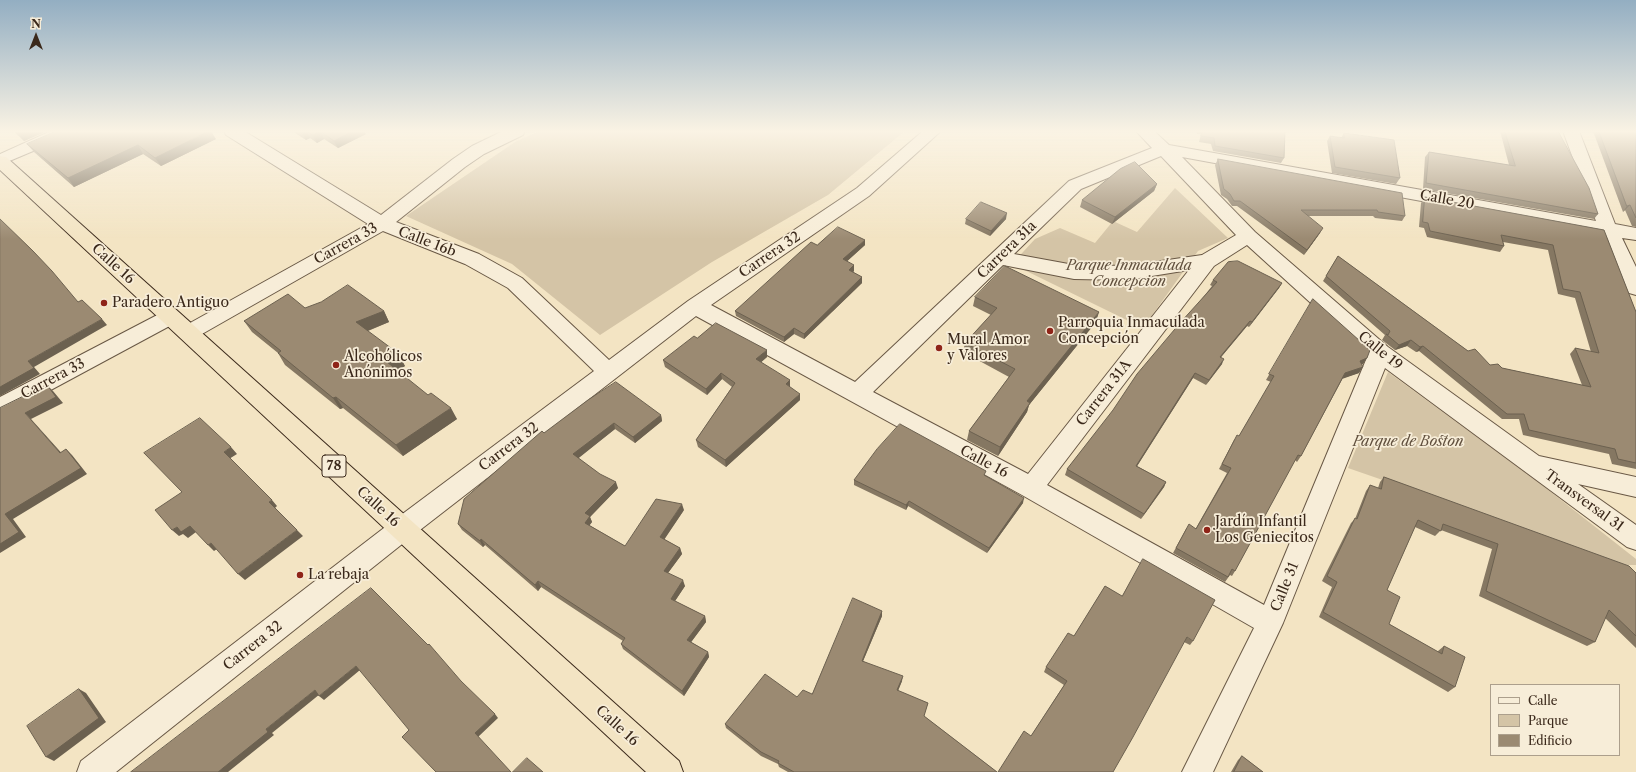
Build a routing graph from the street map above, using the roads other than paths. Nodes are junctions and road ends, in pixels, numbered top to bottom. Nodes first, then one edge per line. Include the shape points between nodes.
1 (8, 167) edge
2 (290, 167) edge
3 (453, 167) edge
4 (892, 167) edge
5 (1111, 167) edge
6 (1189, 167) edge
7 (1300, 167) edge
8 (1585, 167) edge
9 (382, 224) junction
10 (1608, 229) junction
11 (1636, 234) edge
12 (1248, 236) junction
13 (999, 258) junction
14 (1207, 261) junction
15 (1636, 288) edge
16 (695, 306) junction
17 (170, 317) junction
18 (188, 333) junction
19 (1380, 353) junction
20 (608, 372) junction
21 (857, 394) junction
22 (0, 407) edge
23 (1531, 463) junction
24 (1636, 487) edge
25 (1030, 488) junction
26 (402, 529) junction
27 (1636, 539) edge
28 (1270, 623) junction
29 (92, 772) edge
30 (668, 772) edge
31 (1197, 772) edge

1 - 17 highway, Calle 16 / 78
2 - 9 street, Calle 16b
3 - 9 street, Carrera 33
4 - 16 street, Carrera 32 via 863,192
5 - 13 street, Carrera 31a via 1075,185
6 - 12 street, Calle 19
7 - 10 street, Calle 20
8 - 10 street
9 - 18 street, Carrera 33
9 - 20 street, Calle 16b via 472,259 515,284
10 - 11 street, Calle 20
10 - 15 street
12 - 14 street, Carrera 31A
12 - 19 street, Calle 19
13 - 14 street via 1074,272 1127,273
13 - 21 street, Carrera 31a
14 - 25 street, Carrera 31A
16 - 20 street, Carrera 32
16 - 21 street, Calle 16
17 - 18 highway, Calle 16 / 78
17 - 22 street, Carrera 33
18 - 26 highway, Calle 16 / 78
19 - 23 street, Calle 19
19 - 28 street, Calle 31
20 - 26 street, Carrera 32
21 - 25 street, Calle 16
23 - 24 street, Calle 19
23 - 27 street, Transversal 31
25 - 28 street, Calle 16
26 - 29 street, Carrera 32
26 - 30 highway, Calle 16 / 78
28 - 31 street, Calle 31

